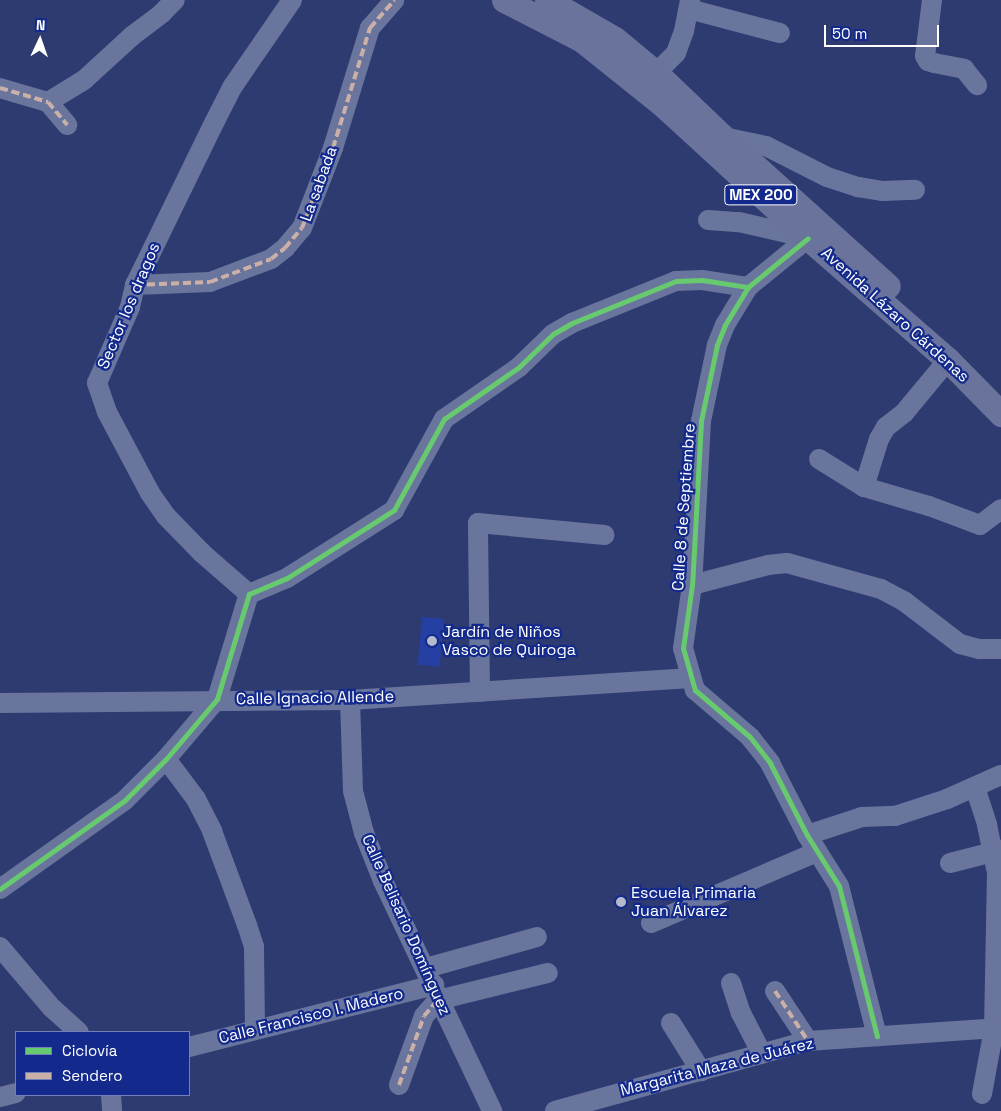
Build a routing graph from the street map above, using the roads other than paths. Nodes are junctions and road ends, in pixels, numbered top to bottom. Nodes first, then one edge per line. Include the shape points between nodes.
1 (175, 0) edge
2 (292, 0) edge
3 (394, 0) edge
4 (504, 0) edge
5 (547, 0) edge
6 (932, 0) edge
7 (690, 4) edge
8 (780, 33) dead end
9 (656, 72) junction
10 (977, 85) dead end
11 (0, 88) edge
12 (48, 102) junction
13 (67, 125) dead end
14 (723, 137) junction
15 (915, 190) dead end
16 (708, 220) dead end
17 (808, 238) junction
18 (135, 284) junction
19 (748, 286) junction
20 (948, 360) junction
21 (1001, 388) edge
22 (1001, 414) edge
23 (819, 459) dead end
24 (864, 487) junction
25 (997, 512) edge
26 (604, 535) dead end
27 (692, 584) junction
28 (248, 594) junction
29 (1001, 650) edge
30 (691, 678) junction
31 (480, 692) junction
32 (217, 699) junction
33 (350, 700) junction
34 (0, 703) edge
35 (166, 759) junction
36 (1001, 775) edge
37 (975, 786) junction
38 (812, 844) junction
39 (997, 851) edge
40 (950, 864) dead end
41 (0, 889) edge
42 (651, 924) dead end
43 (537, 937) dead end
44 (0, 947) edge
45 (548, 973) dead end
46 (731, 983) dead end
47 (433, 984) junction
48 (775, 990) dead end
49 (671, 1023) dead end
50 (255, 1029) junction
51 (998, 1029) edge
52 (77, 1031) edge
53 (877, 1036) junction
54 (808, 1041) junction
55 (190, 1047) edge
56 (762, 1054) junction
57 (701, 1071) junction
58 (398, 1085) dead end
59 (15, 1092) edge
60 (982, 1094) dead end
61 (111, 1096) edge
62 (0, 1097) edge
63 (112, 1111) edge
64 (492, 1111) edge
65 (555, 1111) edge

1 - 12 street via 84,80
2 - 18 street, Sector los dragos via 233,86
3 - 18 street, La sabada via 370,28 333,148 306,219 285,248 270,259 210,282
4 - 17 main road, Avenida Lázaro Cárdenas / MEX 200 via 582,40 662,104
5 - 9 main road, Avenida Lázaro Cárdenas / MEX 200 via 615,39
6 - 10 street via 925,56 928,61 964,70
7 - 8 street
7 - 9 street via 676,53
9 - 14 main road, Avenida Lázaro Cárdenas / MEX 200
11 - 12 street
12 - 13 street
14 - 15 street via 766,146 858,188
14 - 21 main road, Avenida Lázaro Cárdenas / MEX 200
16 - 17 street via 738,222
17 - 19 street
17 - 20 main road, Avenida Lázaro Cárdenas / MEX 200
18 - 28 street, Sector los dragos via 130,306 97,383 107,412 150,493 166,516
19 - 27 street, Calle 8 de Septiembre via 717,345 701,421
19 - 28 street via 702,280 676,281 559,330 519,367 444,419 394,510 286,578
20 - 22 main road, Avenida Lázaro Cárdenas / MEX 200
20 - 24 street via 904,413 882,433
23 - 24 street
24 - 25 street via 929,506 980,526
26 - 31 street via 478,523
27 - 29 street via 787,563 881,588 960,644
27 - 30 street, Calle 8 de Septiembre via 683,648
28 - 32 street
30 - 31 street, Calle Ignacio Allende
30 - 38 street, Calle 8 de Septiembre via 695,690 750,737 770,763
31 - 33 street, Calle Ignacio Allende
32 - 33 street, Calle Ignacio Allende
32 - 34 street, Calle Ignacio Allende
32 - 35 street
33 - 47 street, Calle Belisario Domínguez via 353,791 364,833 383,881
35 - 41 street via 124,801
35 - 50 street via 196,799 212,831 247,925 254,947
36 - 37 street
37 - 38 street via 895,816 862,817
37 - 39 street
38 - 42 street
38 - 53 street, Calle 8 de Septiembre via 839,886
39 - 40 street
39 - 51 street
43 - 47 street
44 - 52 street via 52,1008
45 - 47 street
46 - 56 street
47 - 50 street, Calle Francisco I. Madero
47 - 58 street
47 - 64 street, Calle Belisario Domínguez
48 - 54 street
49 - 57 street
50 - 55 street, Calle Francisco I. Madero
51 - 53 street, Margarita Maza de Juárez
51 - 60 street
53 - 54 street, Margarita Maza de Juárez
54 - 56 street, Margarita Maza de Juárez
56 - 57 street, Margarita Maza de Juárez
57 - 65 street, Margarita Maza de Juárez
59 - 62 street
61 - 63 street

